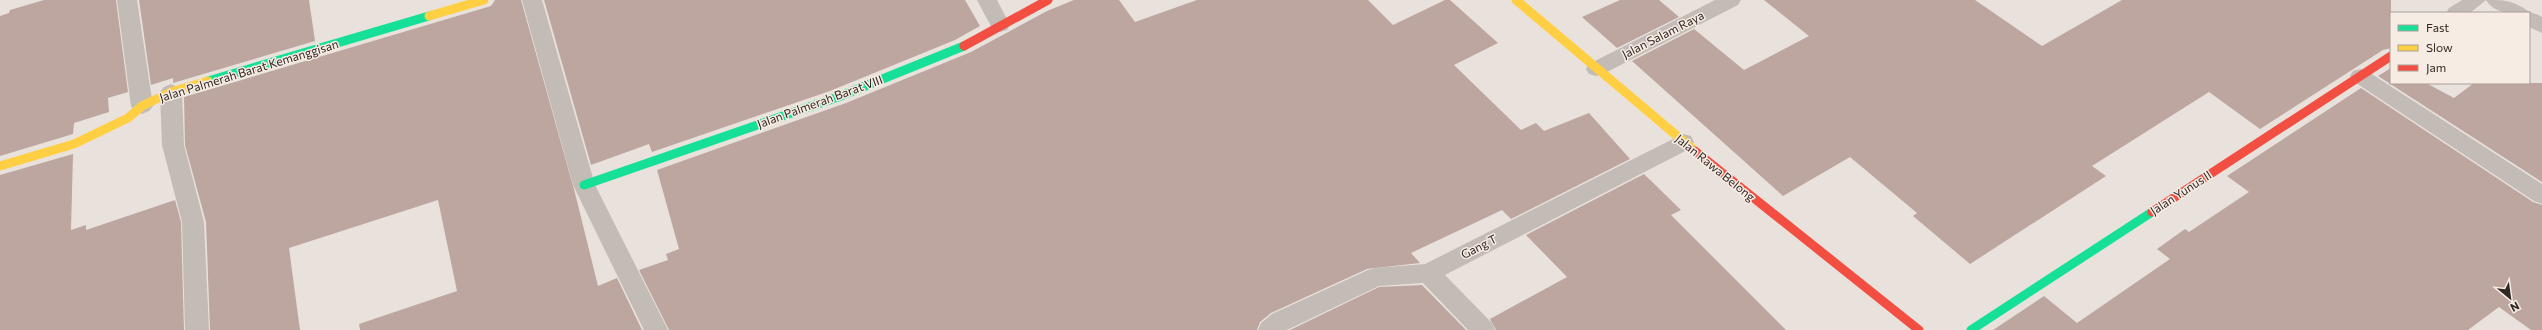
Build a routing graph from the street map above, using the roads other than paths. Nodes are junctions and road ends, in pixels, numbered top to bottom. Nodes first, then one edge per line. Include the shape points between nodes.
1 (127, 0) edge
2 (484, 0) edge
3 (532, 0) edge
4 (987, 0) edge
5 (1048, 0) edge
6 (1516, 0) edge
7 (1731, 0) edge
8 (2476, 0) edge
9 (2496, 0) edge
10 (2458, 12) edge
11 (2517, 12) edge
12 (2530, 19) edge
13 (1000, 25) junction
14 (2542, 26) edge
15 (2390, 57) edge
16 (1596, 69) junction
17 (2360, 76) junction
18 (171, 92) junction
19 (142, 106) junction
20 (1683, 142) junction
21 (0, 166) edge
22 (584, 185) junction
23 (2542, 195) edge
24 (1428, 273) junction
25 (197, 330) edge
26 (656, 330) edge
27 (1270, 330) edge
28 (1483, 330) edge
29 (1919, 330) edge
30 (1971, 330) edge

1 - 19 street
2 - 18 street, Jalan Palmerah Barat Kemanggisan
3 - 22 street
4 - 13 street
5 - 13 street, Jalan Palmerah Barat VIII
6 - 16 street, Jalan Rawa Belong
7 - 16 street, Jalan Salam Raya
8 - 10 street
9 - 11 street
12 - 14 street
13 - 22 street, Jalan Palmerah Barat VIII via 963,46 838,97
15 - 17 street, Jalan Yunus II
16 - 20 street, Jalan Rawa Belong
17 - 23 street
17 - 30 street, Jalan Yunus II
18 - 19 street, Jalan Palmerah Barat Kemanggisan
18 - 25 street via 173,145 193,222
19 - 21 street, Jalan Palmerah Barat Kemanggisan via 128,118 98,134 74,144
20 - 24 street, Gang T
20 - 29 street, Jalan Rawa Belong
22 - 26 street
24 - 27 street, Gang T via 1376,277 1281,321
24 - 28 street

